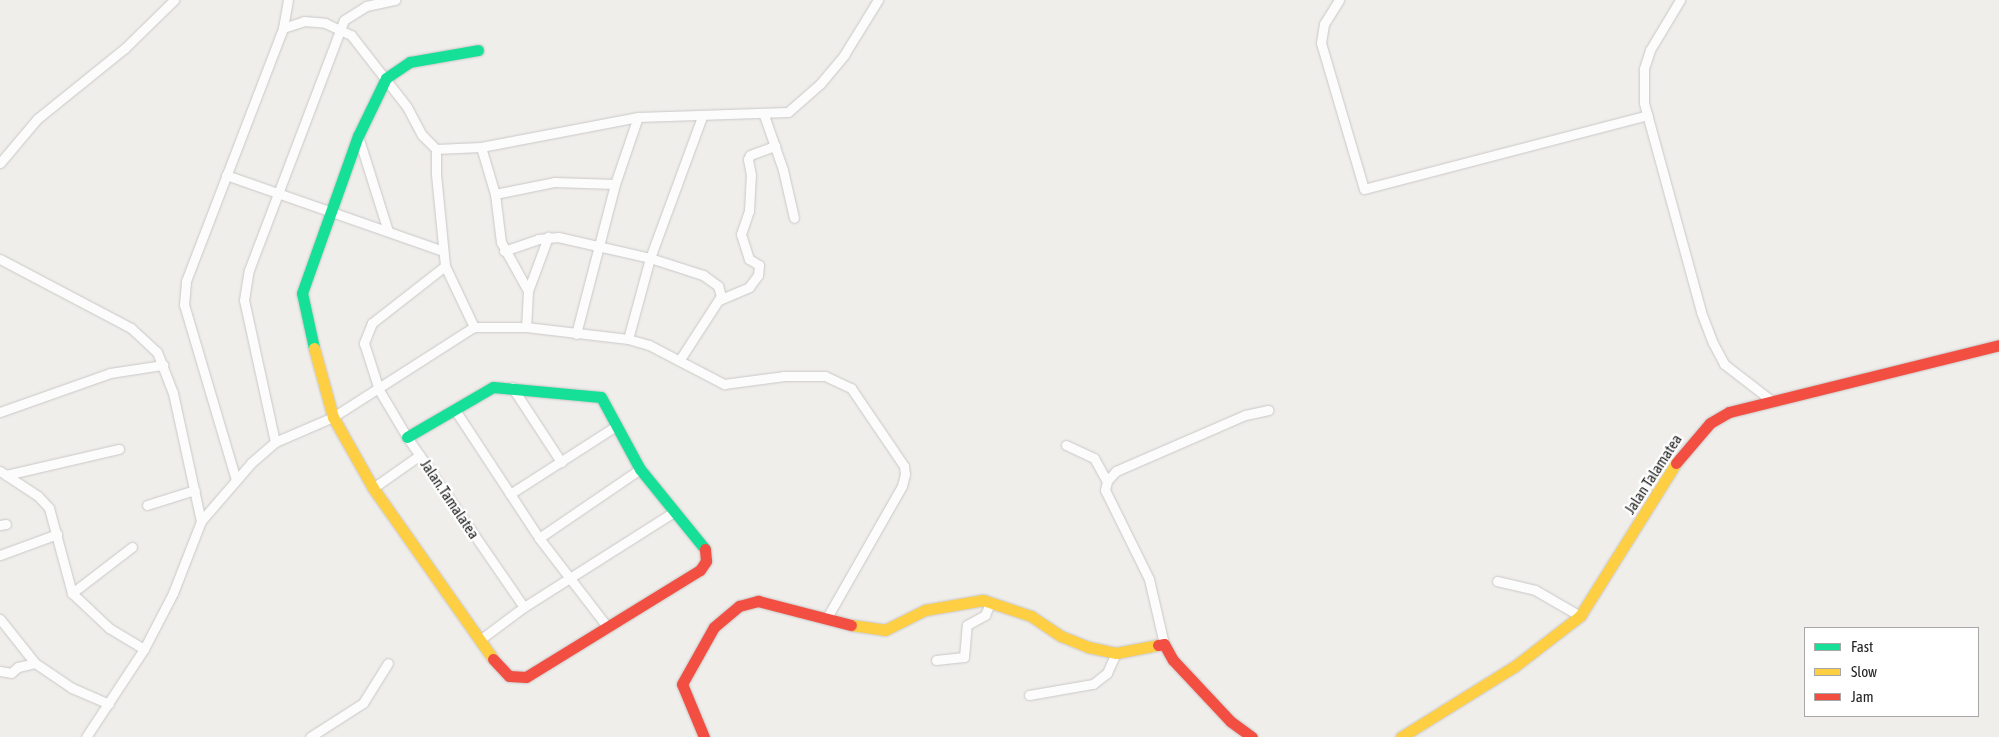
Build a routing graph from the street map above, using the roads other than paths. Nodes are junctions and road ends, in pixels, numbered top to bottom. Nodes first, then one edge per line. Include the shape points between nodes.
1 (174, 0) edge
2 (288, 0) edge
3 (395, 0) edge
4 (878, 0) edge
5 (1338, 0) edge
6 (1680, 0) edge
7 (365, 3) edge
8 (283, 28) junction
9 (340, 28) junction
10 (478, 50) dead end
11 (386, 78) junction
12 (764, 115) junction
13 (1648, 115) junction
14 (638, 117) junction
15 (702, 117) junction
16 (358, 136) junction
17 (775, 146) junction
18 (481, 147) junction
19 (436, 149) junction
20 (0, 163) edge
21 (226, 175) junction
22 (616, 184) junction
23 (496, 194) junction
24 (279, 195) junction
25 (331, 213) junction
26 (794, 218) dead end
27 (388, 231) junction
28 (548, 236) junction
29 (599, 247) junction
30 (443, 251) junction
31 (504, 251) junction
32 (650, 258) junction
33 (0, 259) edge
34 (445, 266) junction
35 (528, 291) junction
36 (719, 300) junction
37 (474, 327) junction
38 (526, 327) junction
39 (576, 334) junction
40 (628, 339) junction
41 (1999, 345) edge
42 (678, 361) junction
43 (163, 365) junction
44 (512, 388) junction
45 (379, 390) junction
46 (1772, 401) junction
47 (455, 410) junction
48 (1268, 410) dead end
49 (0, 412) edge
50 (333, 417) junction
51 (616, 426) junction
52 (407, 437) junction
53 (275, 442) junction
54 (1066, 445) dead end
55 (119, 449) dead end
56 (420, 455) junction
57 (561, 462) junction
58 (640, 469) junction
59 (3, 473) edge
60 (236, 480) junction
61 (1107, 481) junction
62 (374, 488) junction
63 (195, 490) junction
64 (510, 494) junction
65 (147, 505) dead end
66 (675, 511) junction
67 (201, 521) junction
68 (58, 534) junction
69 (539, 538) junction
70 (132, 547) dead end
71 (0, 555) edge
72 (572, 579) junction
73 (1497, 581) dead end
74 (72, 593) junction
75 (990, 603) junction
76 (524, 608) junction
77 (1580, 616) junction
78 (0, 619) edge
79 (826, 619) junction
80 (606, 626) junction
81 (480, 639) junction
82 (1164, 644) junction
83 (144, 649) junction
84 (1116, 652) junction
85 (936, 660) dead end
86 (388, 663) dead end
87 (35, 664) junction
88 (0, 671) edge
89 (1028, 695) dead end
90 (109, 704) junction
91 (86, 737) edge
92 (310, 737) edge
93 (704, 737) edge
94 (1252, 737) edge
95 (1401, 737) edge

1 - 20 street via 126,48 38,119
2 - 8 street
3 - 7 street
4 - 12 street via 844,55 820,84 788,112
5 - 13 street via 1324,24 1321,43 1364,189
6 - 13 street via 1650,50 1644,69 1642,86
7 - 9 street via 350,13
8 - 9 street via 304,21
8 - 21 street
9 - 11 street via 360,45
9 - 24 street
10 - 11 street via 410,62
11 - 16 street
11 - 19 street via 422,135
12 - 15 street
12 - 17 street
13 - 46 street via 1701,312 1713,343 1724,364
14 - 15 street
14 - 18 street
14 - 22 street
15 - 32 street
16 - 25 street
16 - 27 street
17 - 26 street
17 - 36 street via 750,155 748,159 751,175 749,211 741,234 749,259 759,265 758,275 749,286
18 - 19 street
18 - 23 street
19 - 30 street
21 - 24 street
21 - 60 street via 186,281 184,305
22 - 23 street via 554,182
22 - 29 street
23 - 31 street
24 - 25 street
24 - 53 street via 249,270 244,300
25 - 27 street
25 - 50 street via 302,292 303,307
27 - 30 street
28 - 29 street
28 - 31 street
28 - 35 street
29 - 32 street
29 - 39 street
30 - 34 street
31 - 35 street
32 - 36 street via 703,275 720,289
32 - 40 street
33 - 43 street via 131,328 149,342
34 - 37 street
34 - 45 street, Jalan.Tamalatea via 368,328 364,343
35 - 38 street
36 - 42 street
37 - 38 street
37 - 45 street
38 - 39 street
39 - 40 street
40 - 42 street via 649,344
41 - 46 street, Jalan Talamatea
42 - 79 street via 724,384 784,376 825,376 840,381 864,403 904,466 902,486
43 - 49 street via 110,373
43 - 63 street via 173,393
44 - 47 street via 484,390
44 - 51 street via 601,396
44 - 57 street
45 - 50 street
45 - 52 street, Jalan.Tamalatea
46 - 77 street, Jalan Talamatea via 1729,412 1710,423 1693,439
47 - 52 street
47 - 64 street
48 - 61 street via 1245,415 1116,471
50 - 53 street
50 - 62 street
51 - 57 street
51 - 58 street
52 - 56 street, Jalan.Tamalatea
53 - 60 street
54 - 61 street via 1094,458
55 - 59 street
56 - 62 street
56 - 76 street, Jalan.Tamalatea
57 - 64 street
58 - 66 street
58 - 69 street
59 - 68 street via 38,496 49,508
60 - 67 street
61 - 82 street via 1105,490 1149,579
62 - 81 street
63 - 65 street
63 - 67 street
64 - 69 street
66 - 72 street
66 - 80 street via 707,551 704,565
67 - 83 street via 173,593
68 - 71 street
68 - 74 street
69 - 72 street
70 - 74 street
72 - 76 street
72 - 80 street
73 - 77 street via 1535,590
74 - 83 street via 109,628
75 - 79 street via 983,600 925,610 884,630
75 - 84 street via 1031,616 1061,636 1088,647
75 - 85 street via 985,614 967,625 964,657
76 - 81 street
77 - 95 street, Jalan Talamatea via 1515,666
78 - 87 street
79 - 93 street via 758,601 750,601 728,613 714,627 682,684
80 - 81 street via 518,679 497,665
82 - 84 street
82 - 94 street via 1173,660 1230,721
83 - 90 street
84 - 89 street via 1107,673 1093,684
86 - 92 street via 363,703
87 - 88 street via 18,667 11,673
87 - 90 street via 72,688
90 - 91 street

